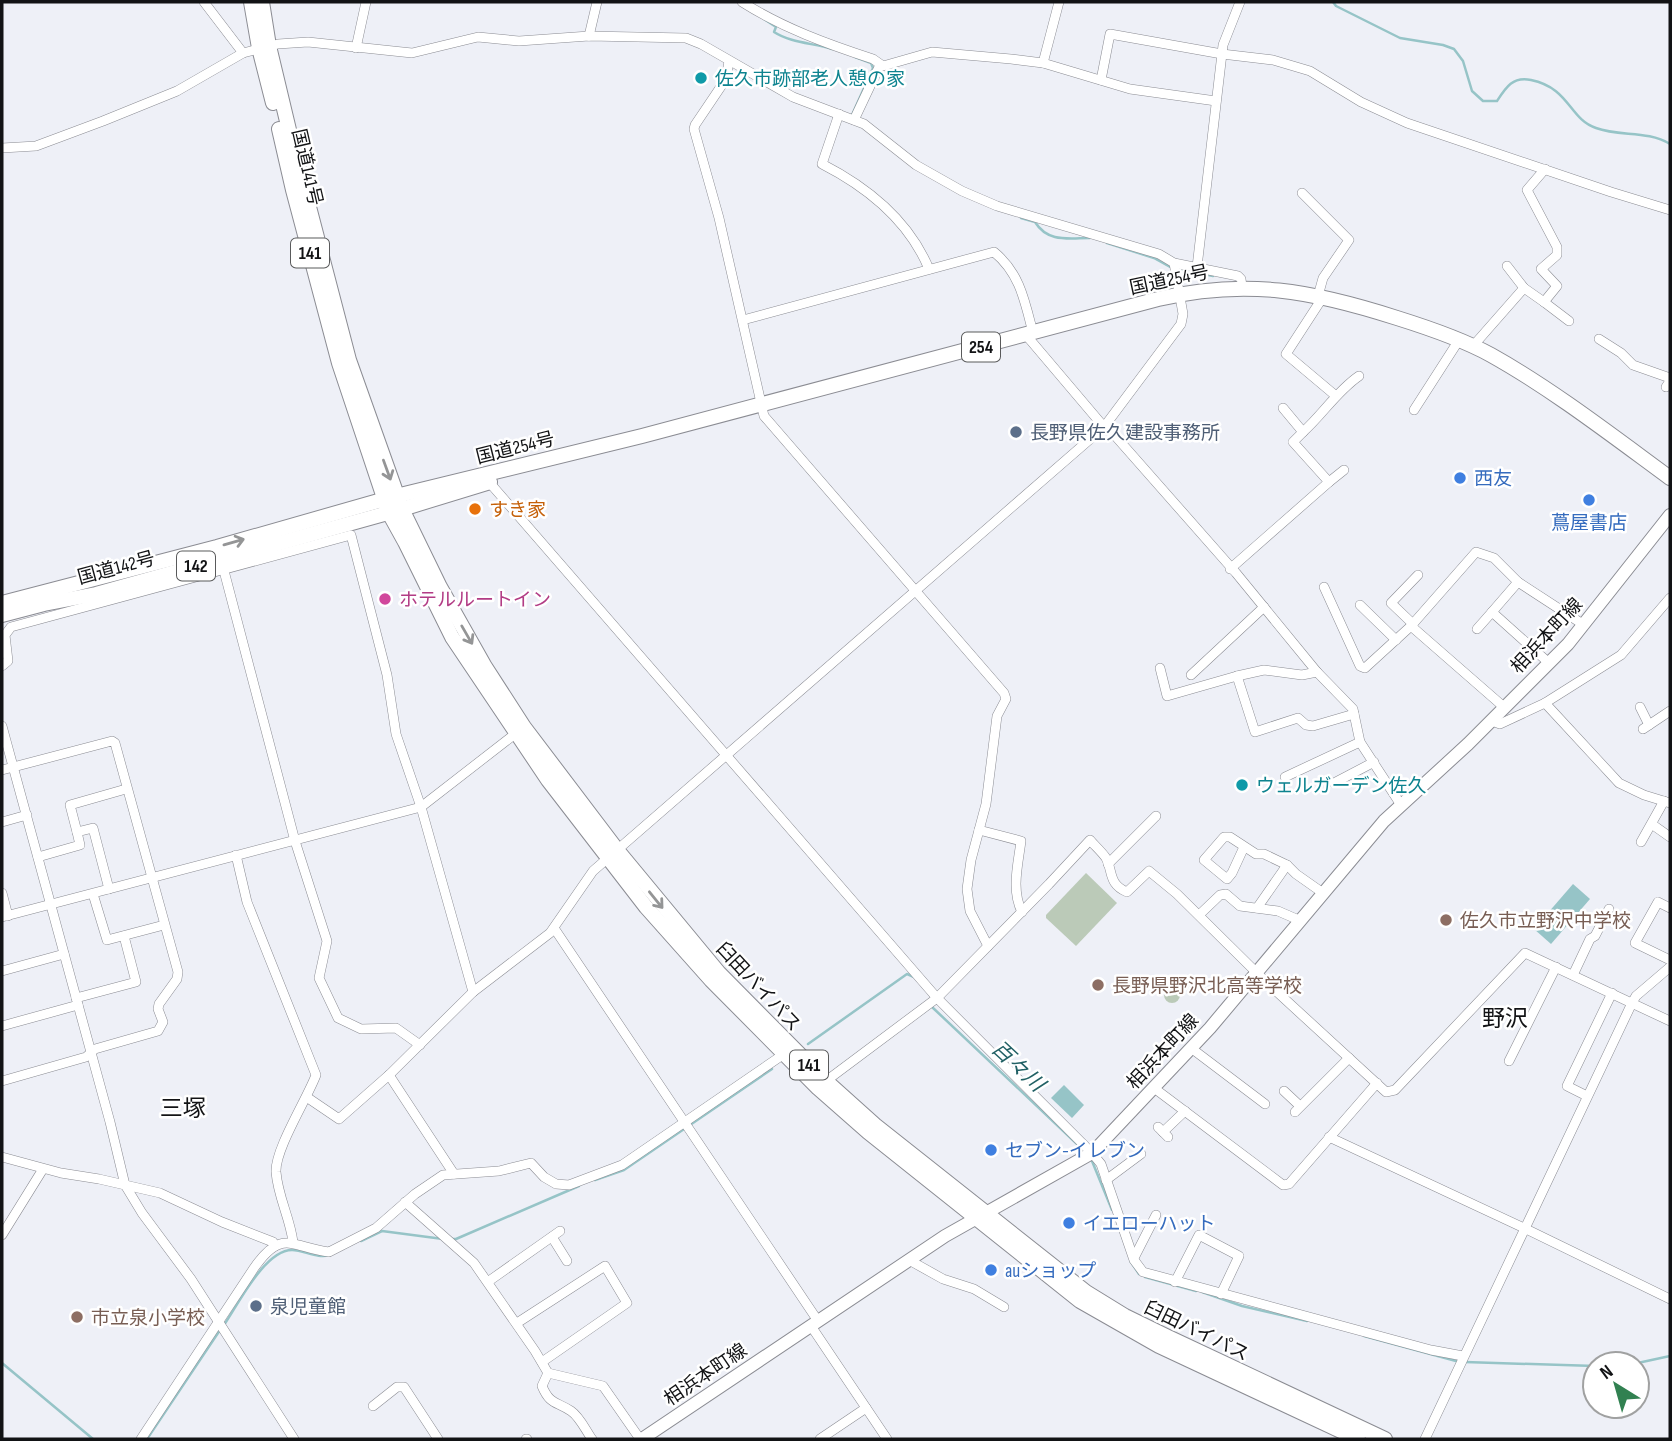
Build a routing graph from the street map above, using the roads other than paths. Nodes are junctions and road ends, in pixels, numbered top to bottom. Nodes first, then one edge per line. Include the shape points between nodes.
1 (204, 2) edge
2 (251, 2) edge
3 (262, 2) edge
4 (366, 2) edge
5 (597, 2) edge
6 (742, 2) edge
7 (1059, 2) edge
8 (1240, 2) edge
9 (589, 36) junction
10 (264, 47) junction
11 (356, 48) junction
12 (243, 53) junction
13 (1222, 54) junction
14 (729, 61) junction
15 (1043, 63) junction
16 (880, 65) junction
17 (1101, 80) junction
18 (1216, 101) junction
19 (848, 117) junction
20 (2, 148) edge
21 (1545, 169) junction
22 (1302, 193) dead end
23 (1670, 209) edge
24 (1174, 263) junction
25 (1507, 266) dead end
26 (1197, 267) junction
27 (929, 269) junction
28 (1242, 287) junction
29 (1524, 288) junction
30 (1180, 293) junction
31 (1320, 296) junction
32 (1544, 302) junction
33 (743, 320) junction
34 (1569, 321) dead end
35 (1029, 334) junction
36 (1459, 340) junction
37 (1599, 340) dead end
38 (1473, 346) junction
39 (1359, 376) dead end
40 (1669, 382) edge
41 (1336, 396) junction
42 (762, 404) junction
43 (1283, 408) dead end
44 (1414, 410) dead end
45 (1104, 427) junction
46 (1303, 432) junction
47 (642, 436) junction
48 (1344, 470) dead end
49 (1670, 478) edge
50 (489, 482) junction
51 (1329, 482) junction
52 (393, 505) junction
53 (1670, 515) edge
54 (222, 564) junction
55 (1230, 569) junction
56 (1418, 575) dead end
57 (1518, 582) junction
58 (1324, 587) dead end
59 (915, 591) junction
60 (1670, 598) edge
61 (2, 603) edge
62 (1360, 605) dead end
63 (1264, 607) junction
64 (1492, 612) junction
65 (2, 615) edge
66 (1412, 625) junction
67 (1584, 625) junction
68 (1477, 629) dead end
69 (1396, 640) junction
70 (1549, 663) junction
71 (2, 666) edge
72 (1160, 668) dead end
73 (1317, 672) junction
74 (1191, 675) dead end
75 (1237, 676) junction
76 (1545, 703) junction
77 (1640, 707) dead end
78 (1505, 708) junction
79 (1670, 711) edge
80 (1354, 713) junction
81 (1492, 721) junction
82 (2, 726) edge
83 (515, 734) junction
84 (1360, 742) junction
85 (726, 757) junction
86 (1374, 762) junction
87 (13, 767) junction
88 (2, 770) edge
89 (1284, 777) dead end
90 (1334, 783) dead end
91 (127, 789) junction
92 (1667, 802) edge
93 (1401, 805) junction
94 (421, 807) junction
95 (27, 815) junction
96 (1156, 816) dead end
97 (2, 822) edge
98 (1653, 825) junction
99 (979, 830) junction
100 (77, 832) junction
101 (1670, 837) edge
102 (295, 841) junction
103 (1641, 842) dead end
104 (1244, 848) junction
105 (236, 855) junction
106 (613, 855) junction
107 (38, 857) junction
108 (1108, 864) junction
109 (1287, 865) junction
110 (150, 878) junction
111 (109, 889) junction
112 (2, 893) edge
113 (1324, 893) junction
114 (93, 894) junction
115 (50, 904) junction
116 (1257, 908) junction
117 (1670, 908) edge
118 (1609, 909) dead end
119 (1022, 912) junction
120 (1199, 915) junction
121 (5, 916) edge
122 (1301, 921) junction
123 (164, 925) junction
124 (554, 928) junction
125 (124, 936) junction
126 (988, 946) junction
127 (64, 954) junction
128 (1670, 960) edge
129 (1556, 967) junction
130 (1670, 967) edge
131 (2, 971) edge
132 (1258, 973) junction
133 (1573, 975) junction
134 (473, 992) junction
135 (1612, 993) junction
136 (937, 998) junction
137 (77, 1002) junction
138 (1632, 1003) junction
139 (1670, 1021) edge
140 (2, 1026) edge
141 (420, 1045) junction
142 (1191, 1048) junction
143 (92, 1052) junction
144 (784, 1054) junction
145 (1349, 1058) junction
146 (1509, 1061) dead end
147 (389, 1075) junction
148 (2, 1080) edge
149 (826, 1081) junction
150 (1377, 1083) junction
151 (1154, 1088) junction
152 (1284, 1091) dead end
153 (1587, 1096) junction
154 (308, 1098) junction
155 (1265, 1104) dead end
156 (1185, 1111) junction
157 (684, 1122) junction
158 (1163, 1132) dead end
159 (1328, 1137) junction
160 (1092, 1153) junction
161 (1140, 1154) dead end
162 (2, 1157) edge
163 (43, 1169) junction
164 (454, 1174) junction
165 (1107, 1180) junction
166 (125, 1185) junction
167 (405, 1202) junction
168 (980, 1215) junction
169 (1156, 1215) dead end
170 (1524, 1228) junction
171 (2, 1235) edge
172 (293, 1242) junction
173 (275, 1246) junction
174 (1134, 1258) junction
175 (909, 1260) junction
176 (568, 1261) dead end
177 (489, 1281) junction
178 (1175, 1282) junction
179 (1221, 1294) junction
180 (1670, 1299) edge
181 (1004, 1307) dead end
182 (219, 1322) junction
183 (517, 1323) junction
184 (814, 1323) junction
185 (1463, 1356) junction
186 (542, 1362) junction
187 (548, 1373) junction
188 (373, 1406) dead end
189 (866, 1408) junction
190 (141, 1439) edge
191 (294, 1439) edge
192 (438, 1439) edge
193 (592, 1439) edge
194 (641, 1439) edge
195 (820, 1439) edge
196 (887, 1439) edge
197 (1358, 1439) edge
198 (1385, 1439) edge
199 (1425, 1439) edge

1 - 12 street
2 - 10 highway, 国道141号 / 141
3 - 10 highway, 国道141号 / 141
4 - 11 street
5 - 9 street
6 - 16 street via 799,33
7 - 15 street
8 - 13 street
9 - 11 street via 528,41 478,37 412,53
9 - 14 street via 686,38
10 - 11 street via 308,42
10 - 12 street
10 - 52 highway, 国道141号 / 141
12 - 20 street via 177,92 36,146
13 - 17 street via 1110,34
13 - 18 street
13 - 21 street via 1273,60 1310,71 1407,123
14 - 19 street via 793,97
14 - 33 street via 726,79 694,129
15 - 16 street via 932,52
15 - 17 street
16 - 19 street
17 - 18 street via 1130,89
18 - 26 street
19 - 24 street via 962,191
19 - 27 street via 822,164 884,205 920,250
21 - 23 street
21 - 32 street via 1527,190 1557,247 1557,255 1538,265 1561,290
22 - 31 street via 1349,240 1322,278
24 - 26 street
24 - 30 street
25 - 29 street
26 - 28 street via 1238,276
27 - 33 street
27 - 35 street via 994,252 1017,278
28 - 30 highway, 国道254号 / 254
28 - 31 highway, 国道254号 / 254
29 - 32 street
29 - 38 street
30 - 35 highway, 国道254号 / 254
30 - 45 street via 1181,324
31 - 36 highway, 国道254号 / 254
31 - 41 street via 1286,354
32 - 34 street
33 - 42 street
35 - 42 highway, 国道254号 / 254
35 - 45 street
36 - 38 highway, 国道254号 / 254
36 - 44 street
37 - 40 street via 1633,365
38 - 49 highway, 国道254号 / 254 via 1521,373
39 - 41 street
41 - 46 street
42 - 47 highway, 国道254号 / 254
42 - 59 street via 764,416
43 - 46 street
45 - 55 street
45 - 59 street
46 - 51 street via 1293,442
47 - 50 highway, 国道254号 / 254
47 - 52 highway, 国道254号 / 254
48 - 51 street
50 - 52 highway, 国道254号 / 254
50 - 85 street
51 - 55 street
52 - 54 highway, 国道142号 / 142
61 -> 52 highway, 国道142号 / 142
52 - 83 highway, 臼田バイパス / 141 via 452,637
52 -> 106 highway, 臼田バイパス / 141 via 484,665
53 - 67 main road, 相浜本町線
54 - 65 highway, 国道142号 / 142
54 - 71 street via 11,627 5,635 8,661
54 - 94 street via 351,535 387,675 396,734
54 - 102 street
55 - 63 street
56 - 66 street via 1391,603
57 - 64 street
57 - 66 street via 1494,558 1476,552
57 - 67 street
58 - 69 street via 1360,666 1365,668
59 - 85 street
59 - 99 street via 1006,699 997,716
60 - 76 street via 1621,655
62 - 69 street
63 - 73 street
63 - 74 street
64 - 68 street
64 - 70 street
66 - 69 street
66 - 78 street
67 - 70 main road, 相浜本町線
70 - 78 main road, 相浜本町線
72 - 75 street via 1167,696
73 - 75 street via 1302,675 1265,670
73 - 80 street
75 - 80 street via 1255,732 1298,718 1313,726
76 - 81 street via 1500,724
76 - 92 street via 1619,783
77 - 79 street via 1646,727
78 - 81 main road, 相浜本町線
80 - 84 street
81 - 93 main road, 相浜本町線
82 - 87 street
83 - 94 street
83 - 106 highway, 臼田バイパス / 141
84 - 86 street
84 - 89 street
85 - 106 street
85 - 136 street
86 - 90 street
86 - 93 street
87 - 88 street
87 - 91 street via 112,741
87 - 95 street
91 - 100 street via 71,805
91 - 110 street
92 - 98 street
93 - 113 main road, 相浜本町線
94 - 102 street
94 - 134 street
95 - 97 street
95 - 107 street
96 - 108 street
98 - 101 street
98 - 103 street
99 - 119 street via 1021,841 1016,887
99 - 126 street via 967,889 970,911
100 - 107 street via 80,845
100 - 111 street via 93,828
102 - 105 street
102 - 141 street via 327,941 319,978 338,1018 361,1029 396,1028
104 - 104 street via 1224,837 1204,860 1227,878
104 - 109 street
105 - 110 street
105 - 154 street via 247,902 315,1071
106 - 124 street via 587,878
106 - 144 highway, 臼田バイパス / 141 via 686,953
106 -> 149 highway, 臼田バイパス / 141 via 719,973
107 - 115 street
108 - 119 street via 1090,840
108 - 120 street via 1109,874 1123,890 1128,891 1149,871
109 - 113 street
109 - 116 street
110 - 111 street
110 - 123 street
111 - 114 street
112 - 121 street
113 - 122 main road, 相浜本町線
114 - 115 street
114 - 125 street via 107,940
115 - 121 street
115 - 127 street
116 - 120 street via 1240,906 1226,894
116 - 122 street
117 - 128 street via 1658,902 1636,943
118 - 133 street
119 - 126 street
120 - 132 street
122 - 132 main road, 相浜本町線
123 - 125 street
123 - 143 street via 178,972 159,1004 163,1022 158,1031
124 - 134 street
124 - 157 street
125 - 137 street via 136,982
126 - 136 street
127 - 131 street
127 - 137 street
129 - 133 street
129 - 146 street
129 - 150 street via 1525,953 1395,1090 1386,1092
130 - 138 street
132 - 142 main road, 相浜本町線
132 - 145 street
133 - 135 street
134 - 141 street
135 - 138 street
135 - 153 street via 1567,1086
136 - 149 street
136 - 160 street
137 - 140 street
137 - 143 street
138 - 139 street
138 - 153 street
141 - 147 street
142 - 151 main road, 相浜本町線
142 - 155 street
143 - 148 street
143 - 166 street
144 - 157 street
144 - 168 highway, 臼田バイパス / 141 via 868,1132
145 - 150 street
145 - 152 street via 1297,1109
147 - 154 street via 339,1119
147 - 164 street
149 - 168 highway, 臼田バイパス / 141
150 - 159 street
151 - 156 street
151 - 160 main road, 相浜本町線
153 - 170 street
154 - 172 street via 295,1117 276,1166
156 - 158 street
156 - 159 street via 1283,1185 1289,1184
157 - 164 street via 622,1165 569,1185 556,1184 531,1163
157 - 184 street
159 - 170 street
160 - 165 street
160 - 168 main road, 相浜本町線
161 - 165 street
162 - 163 street
163 - 166 street
163 - 171 street
164 - 167 street via 443,1175
165 - 174 street
166 - 173 street via 160,1193
166 - 182 street
167 - 172 street via 376,1228 329,1252
167 - 177 street
168 - 175 main road, 相浜本町線
168 - 197 highway, 臼田バイパス / 141 via 1080,1301 1118,1325
168 - 198 highway, 臼田バイパス / 141 via 1125,1316
169 - 174 street
170 - 180 street
170 - 185 street
172 - 173 street
173 - 182 street via 262,1257
174 - 178 street via 1143,1272
175 - 181 street
175 - 184 main road, 相浜本町線
176 - 177 street via 556,1234
177 - 183 street
178 - 179 street
178 - 179 street via 1199,1235 1239,1256
179 - 185 street
182 - 190 street
182 - 191 street
183 - 186 street
183 - 186 street via 605,1266 627,1303
184 - 189 street
184 - 194 main road, 相浜本町線
185 - 199 street
186 - 187 street
187 - 193 street via 542,1386 547,1397 573,1412
187 - 194 street via 603,1386
188 - 192 street via 397,1387 404,1387
189 - 195 street
189 - 196 street

